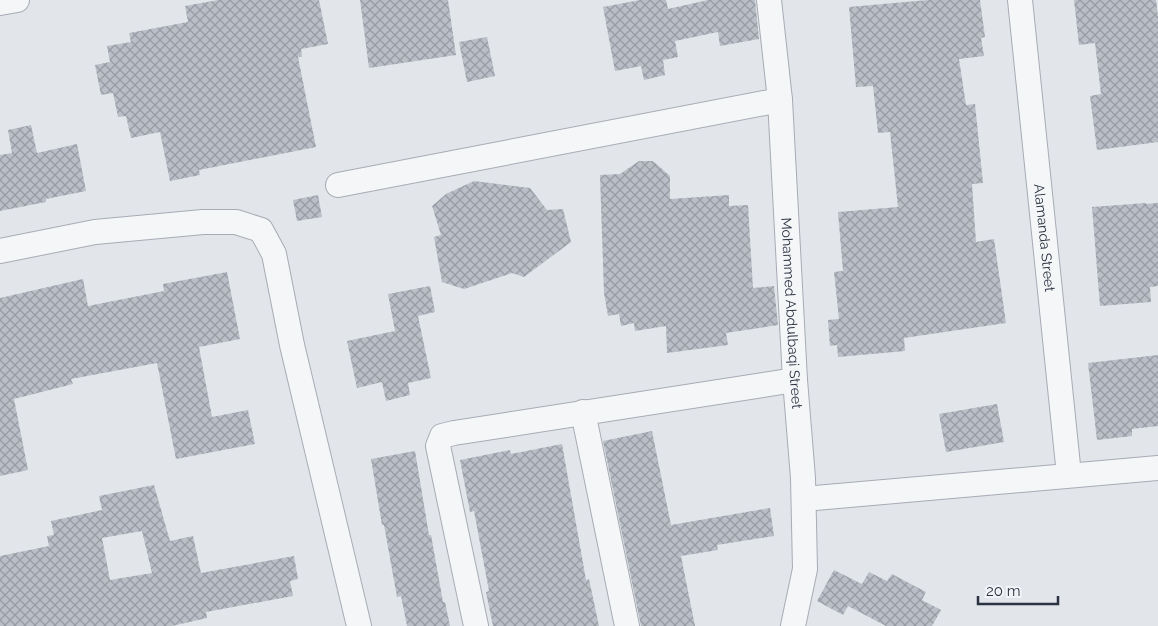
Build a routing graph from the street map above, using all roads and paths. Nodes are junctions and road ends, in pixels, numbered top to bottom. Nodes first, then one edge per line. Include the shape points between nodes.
1 (16, 0) edge
2 (769, 0) edge
3 (1020, 0) edge
4 (0, 3) edge
5 (780, 100) junction
6 (338, 185) dead end
7 (0, 251) edge
8 (795, 380) junction
9 (583, 412) junction
10 (1158, 468) edge
11 (1069, 475) junction
12 (804, 499) junction
13 (359, 626) edge
14 (476, 626) edge
15 (627, 626) edge
16 (793, 626) edge

1 - 4 street
2 - 5 street, Mohammed Abdulbaqi Street
3 - 11 street, Alamanda Street
5 - 6 street
5 - 8 street, Mohammed Abdulbaqi Street
7 - 13 street via 95,232 202,222 236,222 261,230 274,254 292,345
8 - 9 street
8 - 12 street, Mohammed Abdulbaqi Street
9 - 14 street via 442,436 438,446
9 - 15 street
10 - 11 street
11 - 12 street
12 - 16 street, Mohammed Abdulbaqi Street via 805,569

